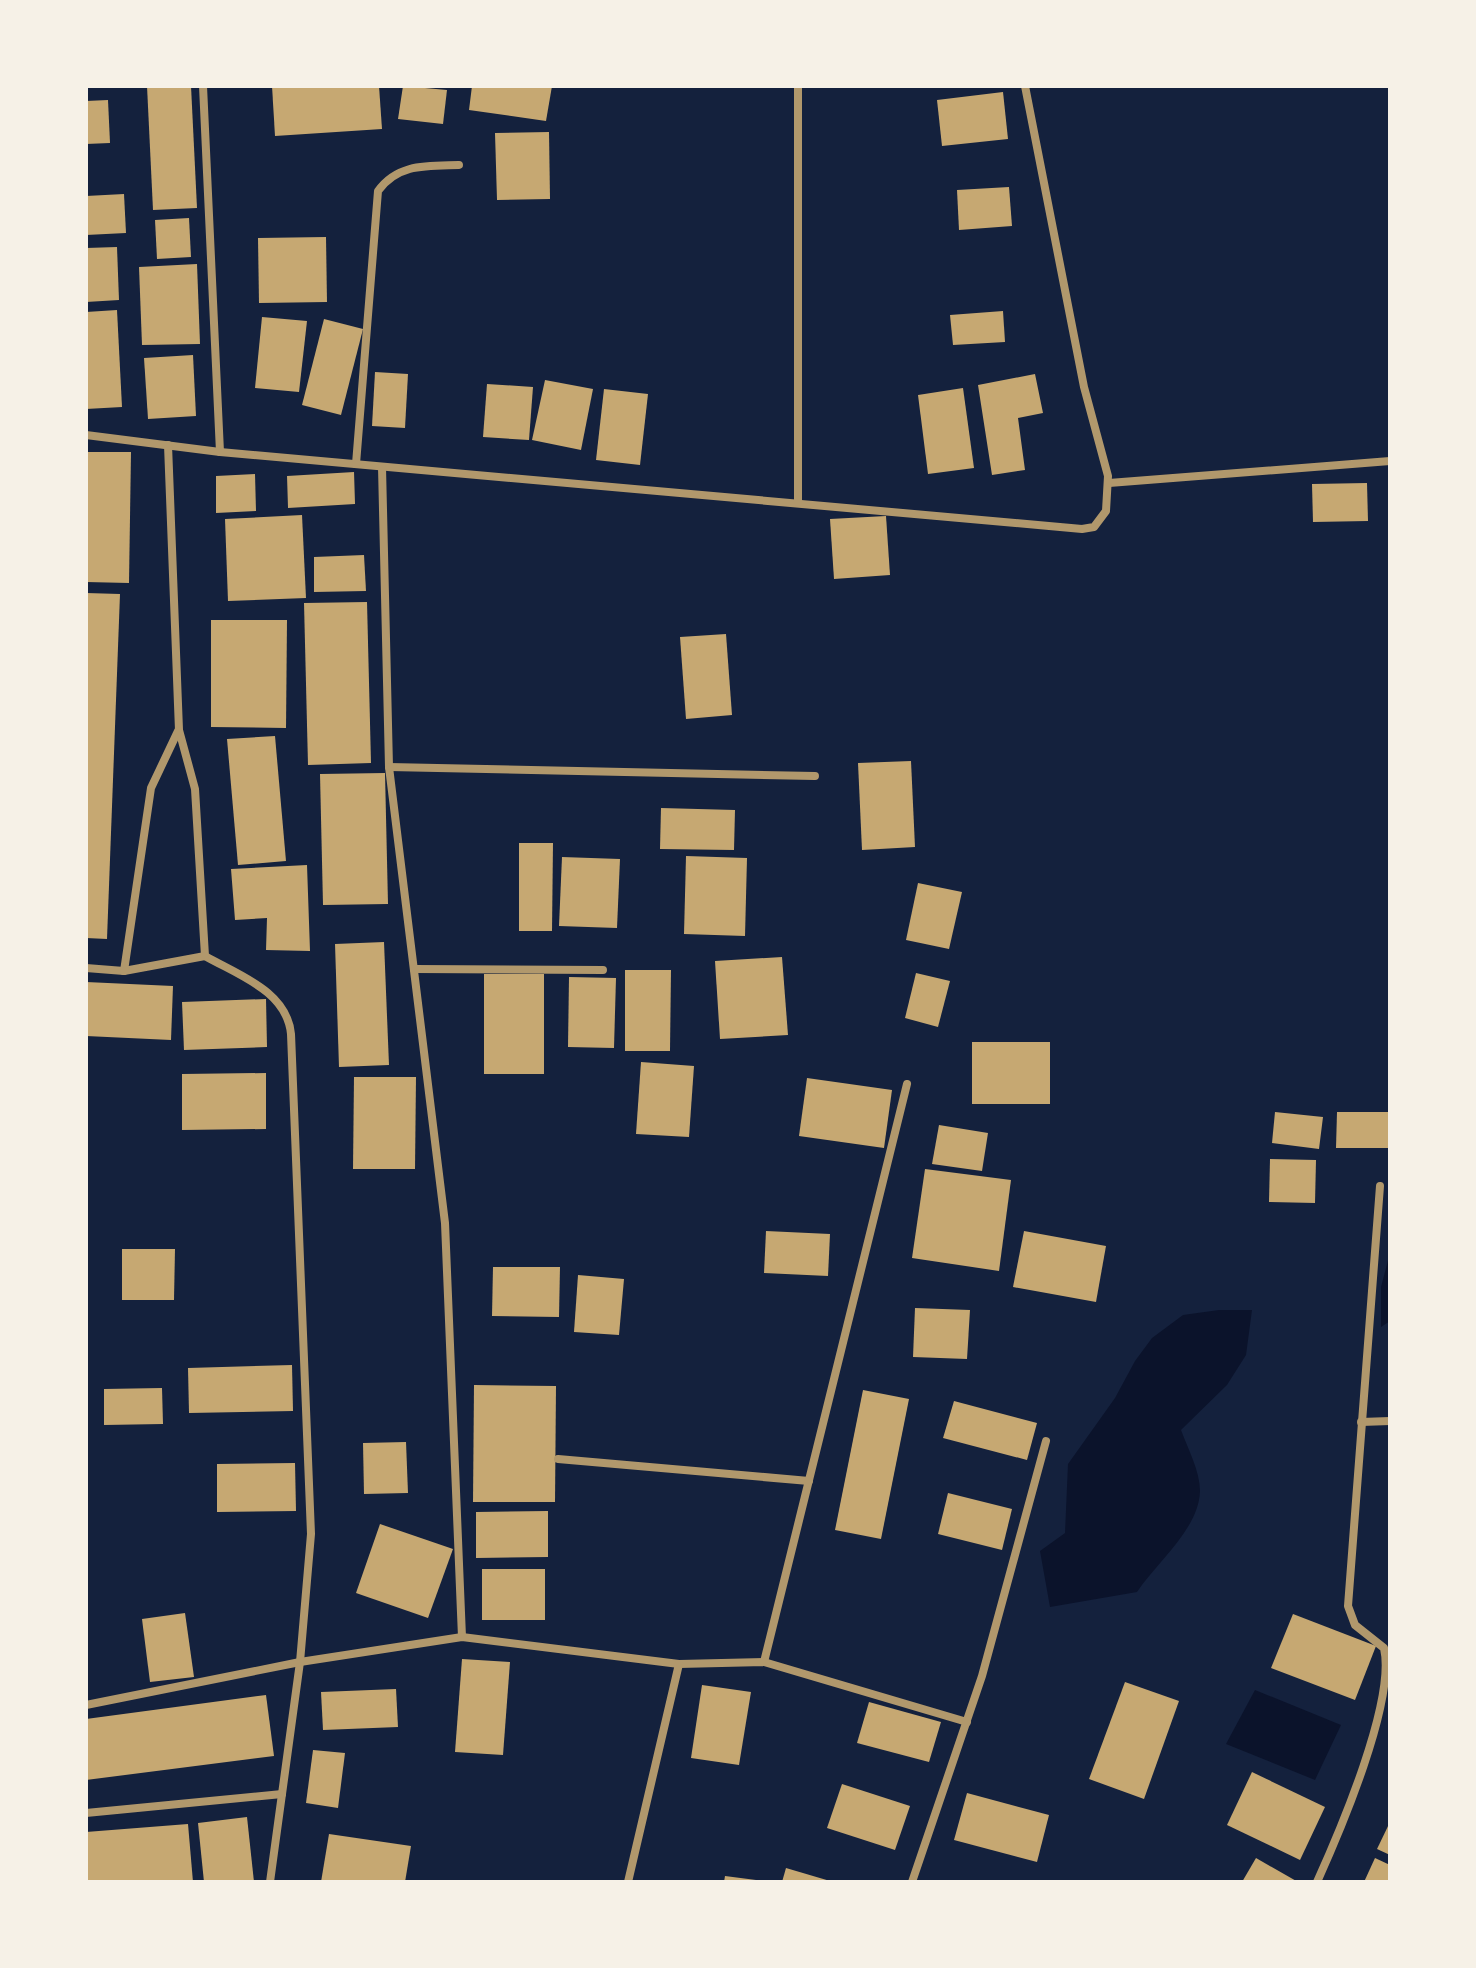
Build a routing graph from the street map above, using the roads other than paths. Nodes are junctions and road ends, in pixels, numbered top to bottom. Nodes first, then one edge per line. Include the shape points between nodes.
1 (203, 86) edge
2 (798, 86) edge
3 (1025, 86) edge
4 (459, 165) dead end
5 (86, 435) edge
6 (168, 445) junction
7 (220, 452) junction
8 (1390, 461) edge
9 (356, 464) junction
10 (382, 467) junction
11 (1109, 483) junction
12 (798, 502) junction
13 (179, 730) junction
14 (389, 767) junction
15 (815, 776) dead end
16 (205, 956) junction
17 (86, 968) edge
18 (414, 969) junction
19 (603, 970) dead end
20 (124, 971) junction
21 (907, 1084) dead end
22 (1380, 1186) dead end
23 (1390, 1421) edge
24 (1361, 1422) junction
25 (1046, 1441) dead end
26 (558, 1459) dead end
27 (809, 1481) junction
28 (462, 1637) junction
29 (300, 1662) junction
30 (764, 1662) junction
31 (679, 1664) junction
32 (86, 1705) edge
33 (967, 1722) junction
34 (282, 1794) junction
35 (86, 1813) edge
36 (270, 1882) edge
37 (628, 1882) edge
38 (912, 1882) edge
39 (1317, 1882) edge

1 - 7 street
2 - 12 street
3 - 11 street via 1084,387
4 - 9 street via 414,166 388,178 378,191
5 - 6 street
6 - 7 street
6 - 13 street
7 - 9 street
8 - 11 street
9 - 10 street
10 - 12 street
10 - 14 street
11 - 12 street via 1104,518 1082,529
13 - 16 street via 195,789
13 - 20 street via 151,788
14 - 15 street
14 - 18 street
16 - 20 street
16 - 29 street via 269,994 290,1019 311,1534
17 - 20 street
18 - 19 street
18 - 28 street via 445,1223
21 - 27 street
22 - 24 street
23 - 24 street
24 - 39 street via 1348,1606 1355,1625 1384,1648 1386,1667 1344,1824
25 - 33 street
26 - 27 street
27 - 30 street
28 - 29 street
28 - 31 street
29 - 32 street
29 - 34 street
30 - 31 street
30 - 33 street
31 - 37 street
33 - 38 street
34 - 35 street
34 - 36 street

